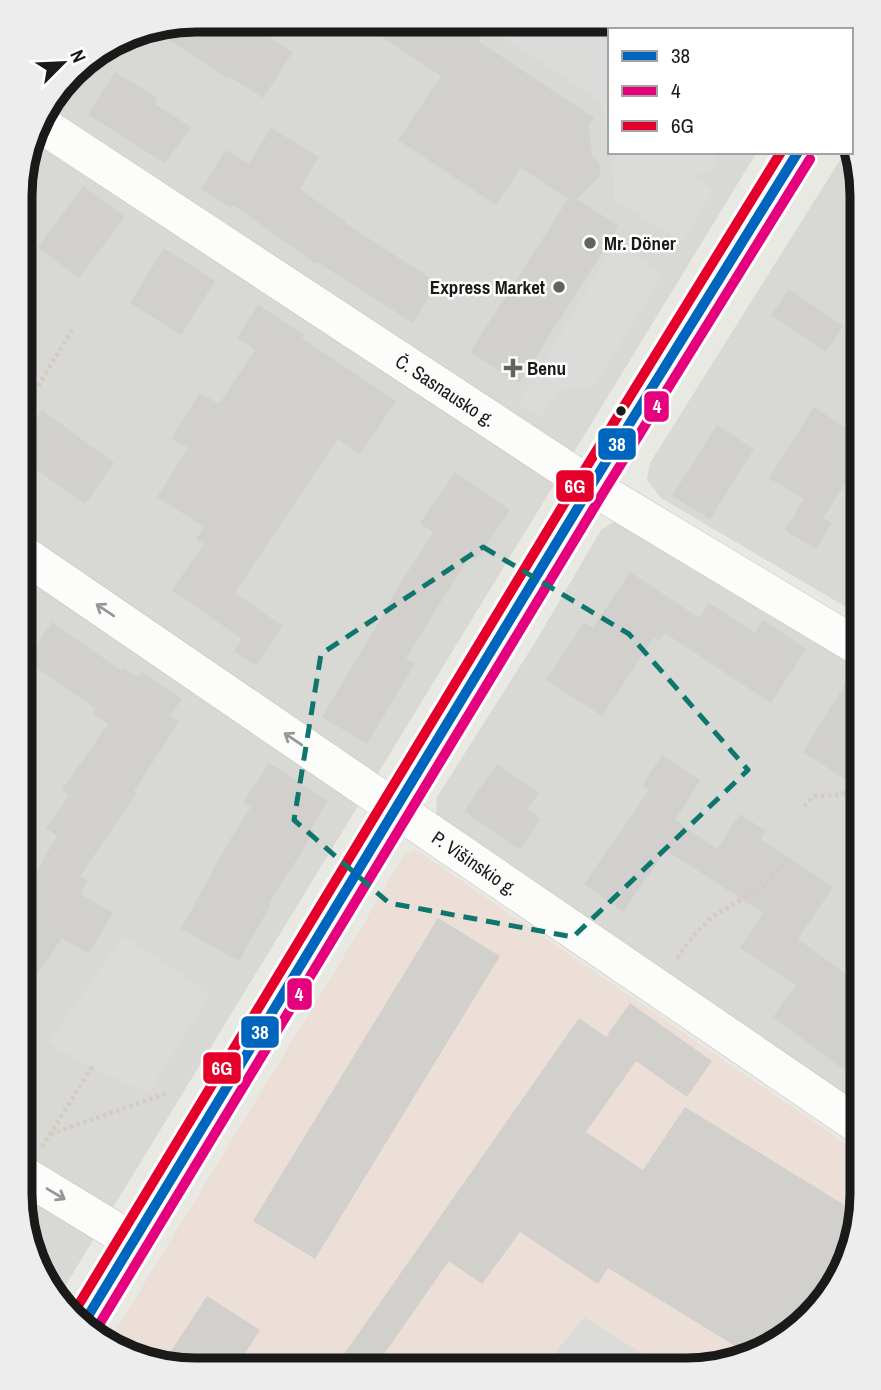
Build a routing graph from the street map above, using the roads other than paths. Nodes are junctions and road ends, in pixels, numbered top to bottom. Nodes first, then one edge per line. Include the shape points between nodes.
1 (46, 128) edge
2 (797, 154) edge
3 (591, 486) junction
4 (32, 560) edge
5 (850, 642) edge
6 (396, 809) junction
7 (849, 1118) edge
8 (32, 1179) edge
9 (134, 1242) junction
10 (87, 1318) edge

1 - 3 street, Č. Sasnausko g.
2 - 3 main road
3 - 5 street, Č. Sasnausko g.
3 - 6 main road
6 -> 4 street, P. Višinskio g.
6 - 7 street, P. Višinskio g.
6 - 9 main road
8 -> 9 street
9 - 10 main road

